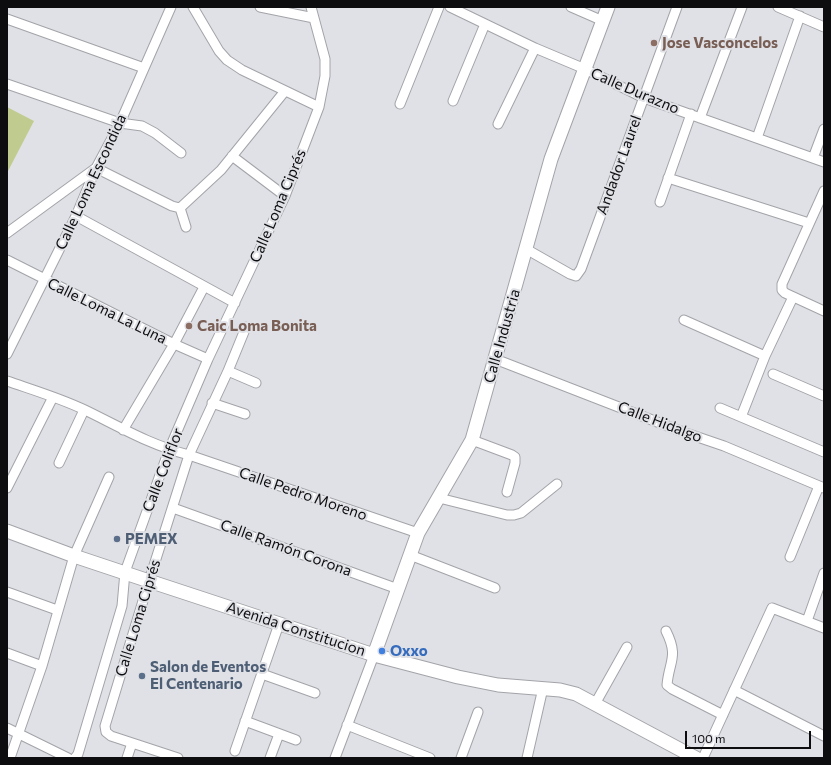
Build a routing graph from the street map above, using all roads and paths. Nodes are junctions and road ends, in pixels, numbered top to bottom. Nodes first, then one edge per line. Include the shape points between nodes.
1 (171, 7) edge
2 (193, 7) edge
3 (260, 7) edge
4 (311, 7) edge
5 (439, 7) edge
6 (450, 7) edge
7 (571, 7) edge
8 (608, 7) edge
9 (677, 7) edge
10 (742, 7) edge
11 (778, 7) edge
12 (800, 16) junction
13 (314, 18) junction
14 (7, 19) edge
15 (603, 21) junction
16 (485, 24) junction
17 (824, 26) edge
18 (536, 48) junction
19 (144, 68) junction
20 (585, 69) junction
21 (7, 84) edge
22 (285, 91) junction
23 (644, 98) junction
24 (453, 101) dead end
25 (400, 104) dead end
26 (319, 107) junction
27 (690, 114) junction
28 (700, 118) junction
29 (120, 123) junction
30 (498, 124) dead end
31 (824, 129) edge
32 (757, 138) junction
33 (181, 153) dead end
34 (232, 156) junction
35 (813, 158) junction
36 (824, 162) edge
37 (96, 168) junction
38 (668, 178) junction
39 (824, 191) edge
40 (285, 196) junction
41 (660, 202) dead end
42 (180, 208) junction
43 (76, 216) junction
44 (809, 223) junction
45 (186, 227) dead end
46 (7, 233) edge
47 (526, 249) junction
48 (7, 260) edge
49 (44, 280) junction
50 (204, 287) junction
51 (793, 297) junction
52 (235, 303) junction
53 (824, 311) edge
54 (684, 320) dead end
55 (246, 327) dead end
56 (174, 344) junction
57 (7, 354) edge
58 (765, 356) junction
59 (208, 359) junction
60 (495, 359) junction
61 (228, 371) junction
62 (773, 374) dead end
63 (7, 381) edge
64 (256, 383) dead end
65 (824, 396) edge
66 (53, 397) junction
67 (212, 403) junction
68 (720, 408) dead end
69 (84, 410) junction
70 (246, 414) dead end
71 (741, 417) junction
72 (123, 430) junction
73 (472, 440) junction
74 (169, 450) junction
75 (824, 452) edge
76 (189, 455) junction
77 (59, 463) dead end
78 (109, 477) dead end
79 (557, 484) dead end
80 (822, 487) edge
81 (7, 488) edge
82 (508, 492) dead end
83 (439, 498) junction
84 (173, 508) junction
85 (7, 531) edge
86 (418, 533) junction
87 (410, 555) junction
88 (74, 556) junction
89 (790, 557) dead end
90 (125, 572) junction
91 (824, 573) edge
92 (149, 581) junction
93 (398, 588) junction
94 (495, 588) dead end
95 (7, 592) edge
96 (57, 610) junction
97 (807, 621) junction
98 (279, 624) junction
99 (824, 628) edge
100 (666, 631) dead end
101 (627, 647) dead end
102 (7, 653) edge
103 (374, 655) junction
104 (42, 666) junction
105 (262, 674) junction
106 (543, 688) junction
107 (734, 690) junction
108 (315, 693) dead end
109 (595, 704) junction
110 (478, 712) dead end
111 (723, 715) junction
112 (245, 721) junction
113 (348, 725) junction
114 (7, 728) edge
115 (18, 732) junction
116 (279, 734) junction
117 (824, 736) edge
118 (296, 740) dead end
119 (132, 743) junction
120 (235, 751) dead end
121 (157, 754) edge
122 (529, 757) edge
123 (10, 758) edge
124 (68, 758) edge
125 (75, 758) edge
126 (127, 758) edge
127 (178, 758) edge
128 (270, 758) edge
129 (335, 758) edge
130 (430, 758) edge
131 (461, 758) edge
132 (696, 758) edge
133 (703, 758) edge

1 - 19 street, Calle Loma Escondida
2 - 22 street via 227,60
3 - 13 street
4 - 13 street, Calle Loma Ciprés
5 - 25 street
6 - 16 street, Calle Durazno
7 - 15 street
8 - 15 street, Calle Industria
9 - 23 street, Andador Laurel
10 - 28 street
11 - 12 street
12 - 17 street
12 - 32 street
13 - 26 street, Calle Loma Ciprés via 325,59 325,76
14 - 19 street
15 - 20 street, Calle Industria
16 - 18 street, Calle Durazno
16 - 24 street
18 - 20 street, Calle Durazno
18 - 30 street
19 - 29 street, Calle Loma Escondida
20 - 23 street, Calle Durazno
20 - 47 street, Calle Industria via 551,159
21 - 29 street
22 - 26 street
22 - 34 street
23 - 27 street, Calle Durazno
23 - 47 street, Andador Laurel via 582,269 576,276 570,274
26 - 40 street, Calle Loma Ciprés
27 - 28 street, Calle Durazno
27 - 38 street
28 - 32 street, Calle Durazno
29 - 33 street via 142,126
29 - 37 street, Calle Loma Escondida
31 - 35 street
32 - 35 street, Calle Durazno
34 - 40 street
34 - 42 street via 221,170
35 - 36 street, Calle Durazno
37 - 42 street
37 - 43 street, Calle Loma Escondida
37 - 46 street
38 - 41 street
38 - 44 street
39 - 44 street
40 - 52 street, Calle Loma Ciprés
42 - 45 street
43 - 49 street, Calle Loma Escondida
43 - 50 street
44 - 51 street via 782,284 782,290
47 - 60 street, Calle Industria
48 - 49 street, Calle Loma La Luna
49 - 56 street, Calle Loma La Luna
49 - 57 street, Calle Loma Escondida
50 - 52 street
50 - 56 street
51 - 53 street
51 - 58 street
52 - 59 street, Calle Coliflor
54 - 58 street
55 - 61 street, Calle Loma Ciprés
56 - 59 street, Calle Loma La Luna
56 - 72 street
58 - 71 street
59 - 74 street, Calle Coliflor
60 - 73 street, Calle Industria
60 - 80 street, Calle Hidalgo via 724,446
61 - 64 street
61 - 67 street, Calle Loma Ciprés
62 - 65 street
63 - 66 street, Calle Pedro Moreno
66 - 69 street, Calle Pedro Moreno
66 - 81 street
67 - 70 street
67 - 76 street, Calle Loma Ciprés
68 - 71 street
69 - 72 street, Calle Pedro Moreno
69 - 77 street
71 - 75 street
72 - 74 street, Calle Pedro Moreno
73 - 82 street via 515,458
73 - 83 street, Calle Industria
74 - 76 street, Calle Pedro Moreno
74 - 90 street, Calle Coliflor
76 - 84 street, Calle Loma Ciprés
76 - 86 street, Calle Pedro Moreno
78 - 88 street
79 - 83 street via 521,513 514,515
80 - 89 street
83 - 86 street, Calle Industria
84 - 92 street, Calle Loma Ciprés
84 - 93 street, Calle Ramón Corona
85 - 88 street, Avenida Constitucion
86 - 87 street, Calle Industria
87 - 93 street, Calle Industria
87 - 94 street
88 - 90 street, Avenida Constitucion
88 - 96 street
90 - 92 street, Avenida Constitucion
90 - 125 street, Calle Coliflor via 122,606
91 - 97 street
92 - 98 street, Avenida Constitucion
92 - 119 street, Calle Loma Ciprés via 105,726 106,732 111,736
93 - 103 street, Calle Industria
95 - 96 street
96 - 104 street
97 - 99 street
97 - 107 street via 772,608
98 - 103 street, Avenida Constitucion
98 - 105 street
100 - 111 street via 672,646 673,659 668,685
101 - 109 street
102 - 104 street
103 - 106 street, Avenida Constitucion via 498,685
103 - 113 street
104 - 115 street
105 - 108 street
105 - 112 street
106 - 109 street, Avenida Constitucion via 576,694
106 - 122 street
107 - 111 street
107 - 117 street
109 - 132 street, Avenida Constitucion
110 - 131 street
111 - 133 street
112 - 116 street
112 - 120 street
113 - 129 street
113 - 130 street
114 - 115 street
115 - 123 street
115 - 124 street
116 - 118 street
116 - 128 street
119 - 121 street
119 - 126 street
121 - 127 street

